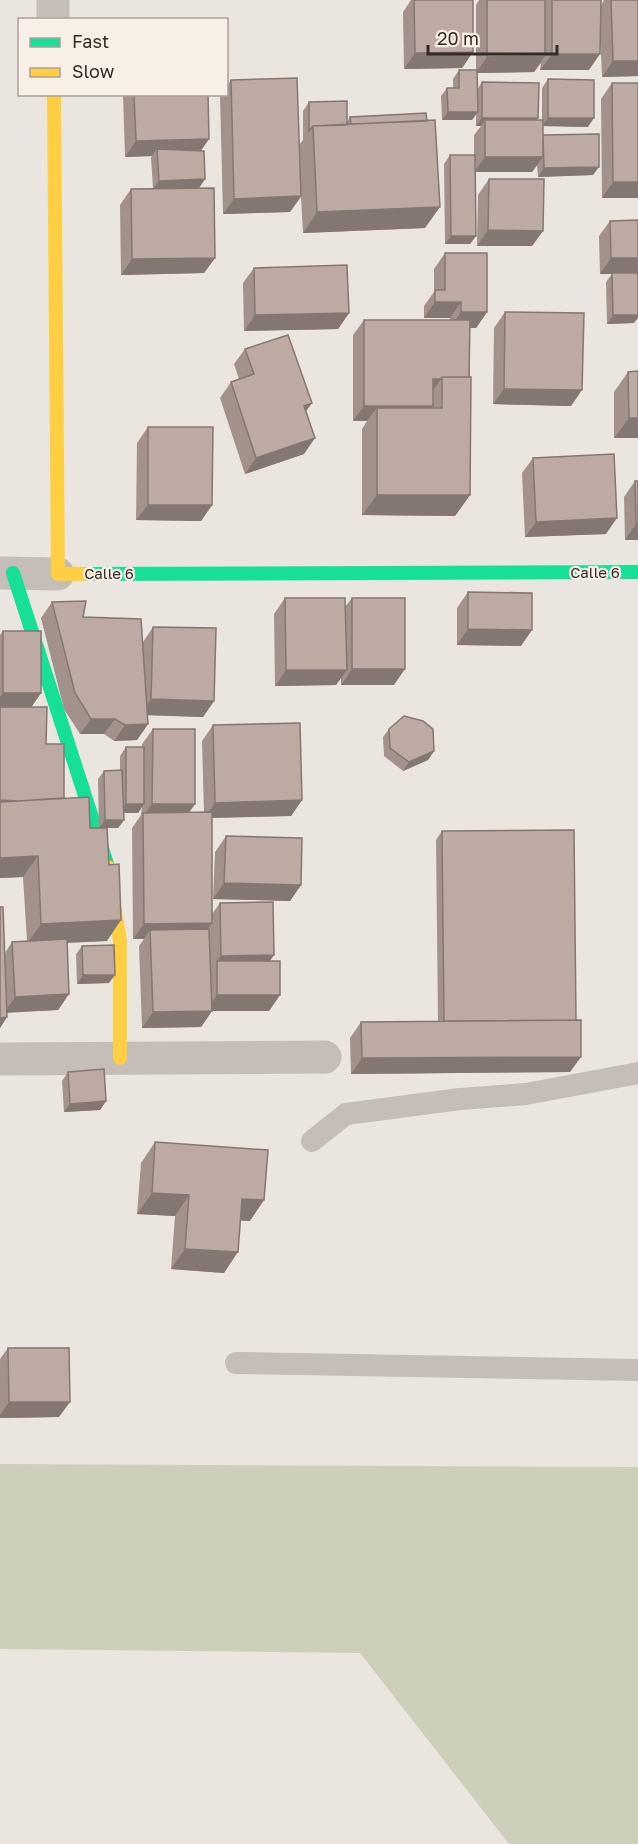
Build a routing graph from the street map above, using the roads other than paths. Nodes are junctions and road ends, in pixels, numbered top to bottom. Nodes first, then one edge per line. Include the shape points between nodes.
1 (53, 0) edge
2 (53, 18) edge
3 (54, 96) edge
4 (638, 572) edge
5 (6, 573) edge
6 (58, 574) junction
7 (325, 1057) dead end
8 (120, 1058) junction
9 (0, 1059) edge
10 (638, 1073) edge
11 (312, 1141) dead end
12 (236, 1363) dead end
13 (638, 1370) edge

1 - 2 street
3 - 6 street
4 - 6 street, Calle 6
5 - 6 street
5 - 8 street via 110,872 120,941
7 - 8 street
8 - 9 street
10 - 11 lane via 526,1094 346,1114
12 - 13 lane

